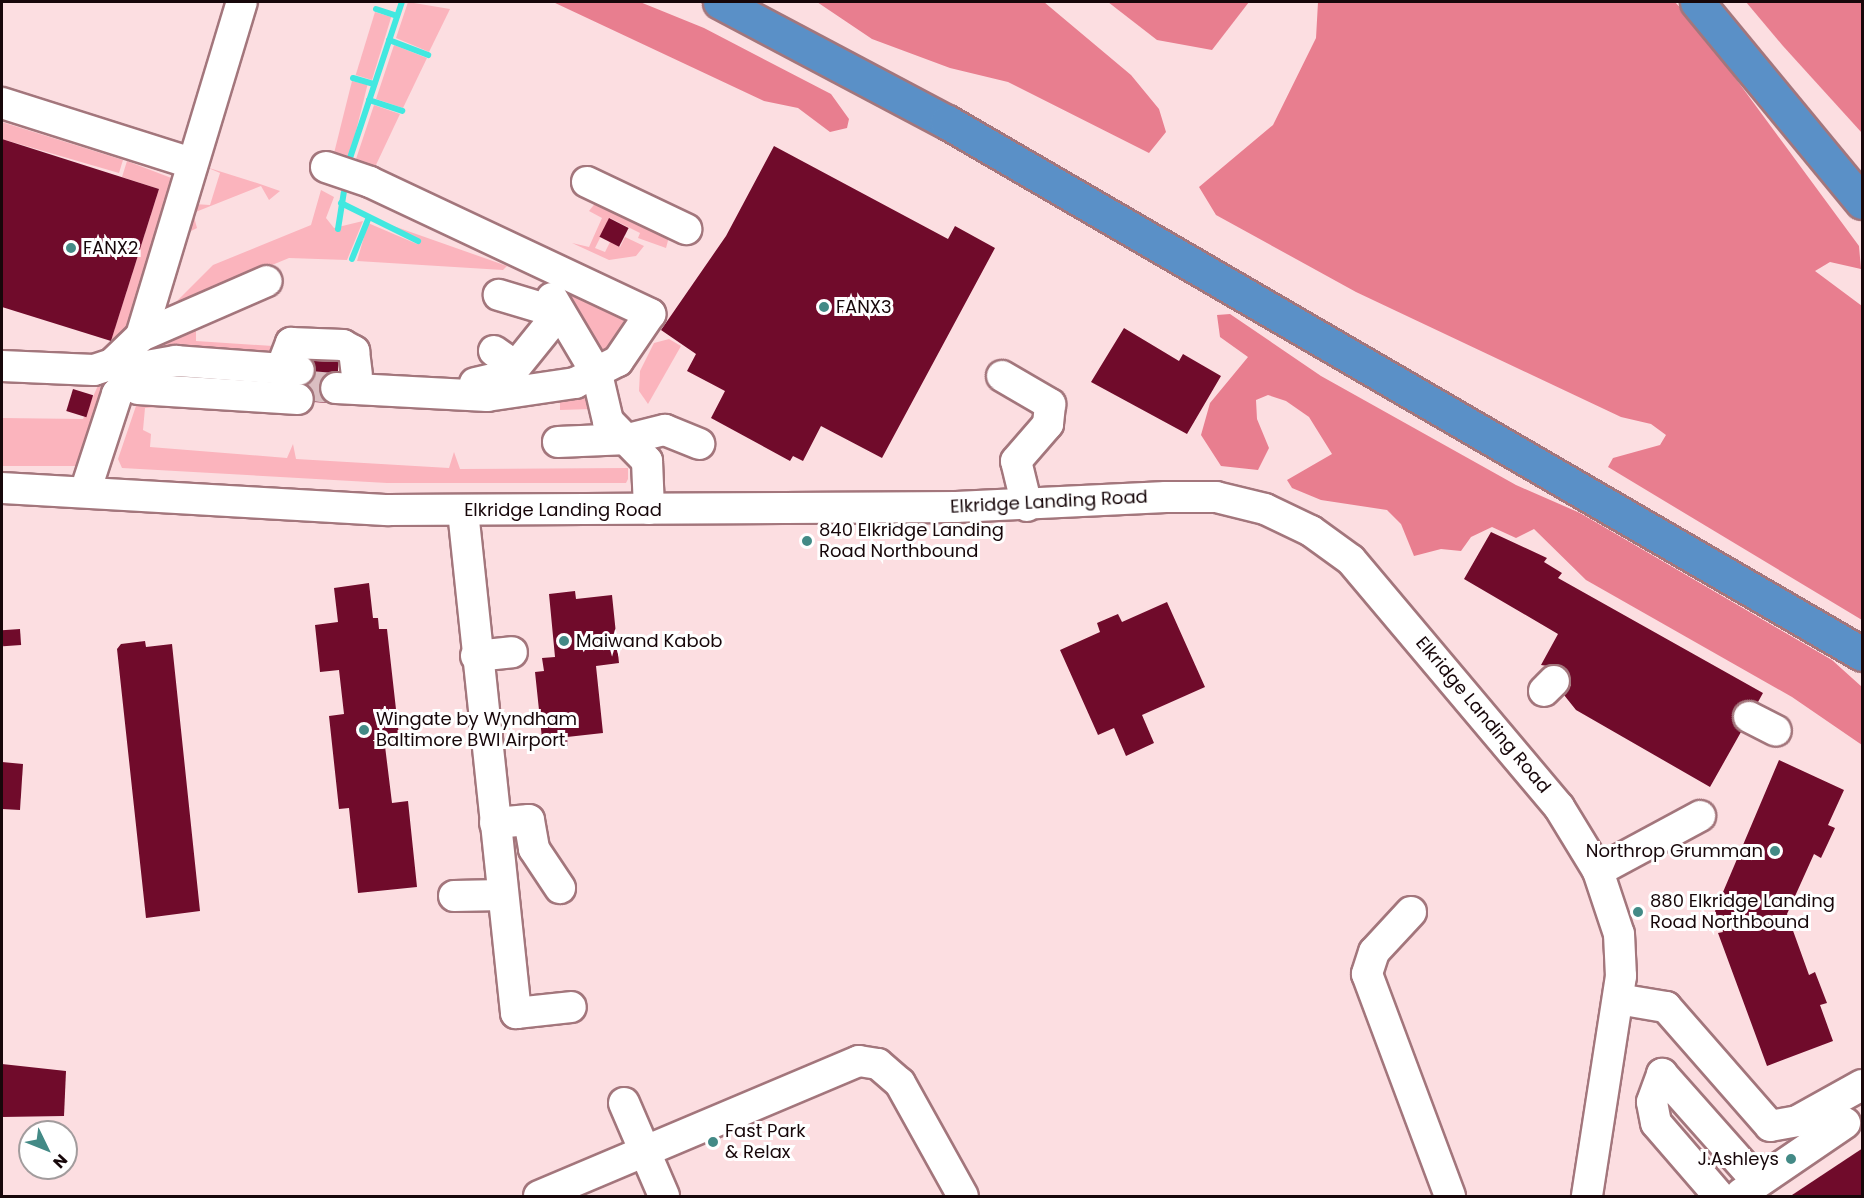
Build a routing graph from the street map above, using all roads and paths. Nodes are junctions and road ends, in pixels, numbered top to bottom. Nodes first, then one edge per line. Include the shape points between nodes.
1 (242, 2) edge
2 (720, 2) edge
3 (1697, 2) edge
4 (2, 103) edge
5 (191, 163) junction
6 (326, 167) dead end
7 (587, 182) dead end
8 (1863, 202) edge
9 (686, 229) dead end
10 (546, 266) junction
11 (267, 281) dead end
12 (559, 313) junction
13 (141, 336) junction
14 (629, 351) junction
15 (2, 366) edge
16 (511, 373) junction
17 (597, 374) junction
18 (1002, 376) dead end
19 (294, 381) junction
20 (628, 439) junction
21 (558, 442) dead end
22 (699, 444) dead end
23 (2, 488) edge
24 (95, 490) junction
25 (1027, 506) junction
26 (649, 509) junction
27 (463, 511) junction
28 (512, 652) dead end
29 (1863, 654) edge
30 (476, 656) junction
31 (1749, 717) dead end
32 (1776, 731) dead end
33 (1700, 816) dead end
34 (495, 823) junction
35 (1598, 871) junction
36 (560, 888) dead end
37 (503, 895) junction
38 (454, 896) dead end
39 (1411, 912) dead end
40 (1618, 999) junction
41 (571, 1007) dead end
42 (1863, 1084) edge
43 (624, 1103) dead end
44 (1845, 1123) dead end
45 (1770, 1126) junction
46 (644, 1151) junction
47 (1794, 1158) junction
48 (1748, 1189) edge
49 (539, 1197) edge
50 (664, 1197) edge
51 (963, 1197) edge
52 (1450, 1197) edge
53 (1587, 1197) edge
54 (1719, 1197) edge

1 - 5 street
2 - 29 highway via 947,122
3 - 8 highway
4 - 5 street
5 - 13 street
6 - 10 street via 370,182
7 - 9 street
10 - 12 street
10 - 12 street via 525,287 499,295
10 - 14 street via 650,314
11 - 13 street
12 - 16 street
12 - 17 street
13 - 15 street via 112,364 94,370
14 - 17 street
14 - 20 street via 621,383
16 - 17 street
16 - 19 street via 488,384 341,384 354,351 331,344 291,344
17 - 20 street via 608,421
18 - 25 street via 1050,404 1048,424 1036,443 1023,450 1016,461
19 - 24 street via 168,375 138,389
19 - 24 street via 176,361 141,368 117,394
20 - 21 street
20 - 22 street via 665,430
20 - 26 street via 647,461
23 - 24 street, Elkridge Landing Road
24 - 27 street, Elkridge Landing Road via 342,508
25 - 26 street, Elkridge Landing Road
25 - 35 street, Elkridge Landing Road via 1216,497 1265,509 1311,531 1351,560 1390,603 1559,807
26 - 27 street, Elkridge Landing Road
27 - 30 street
28 - 30 street
30 - 34 street
31 - 32 street
33 - 35 street
34 - 36 street via 529,820 534,849
34 - 37 street
35 - 40 street, Elkridge Landing Road via 1618,934
37 - 38 street
37 - 41 street via 516,1013
39 - 52 street via 1374,952 1367,974
40 - 45 street via 1666,1007
40 - 53 street, Elkridge Landing Road
42 - 45 street via 1797,1121
43 - 46 street
44 - 47 street
45 - 47 street
46 - 49 street
46 - 50 street
46 - 51 street via 859,1061 878,1064 900,1083
47 - 48 street
48 - 54 street via 1662,1074 1652,1102 1656,1123

